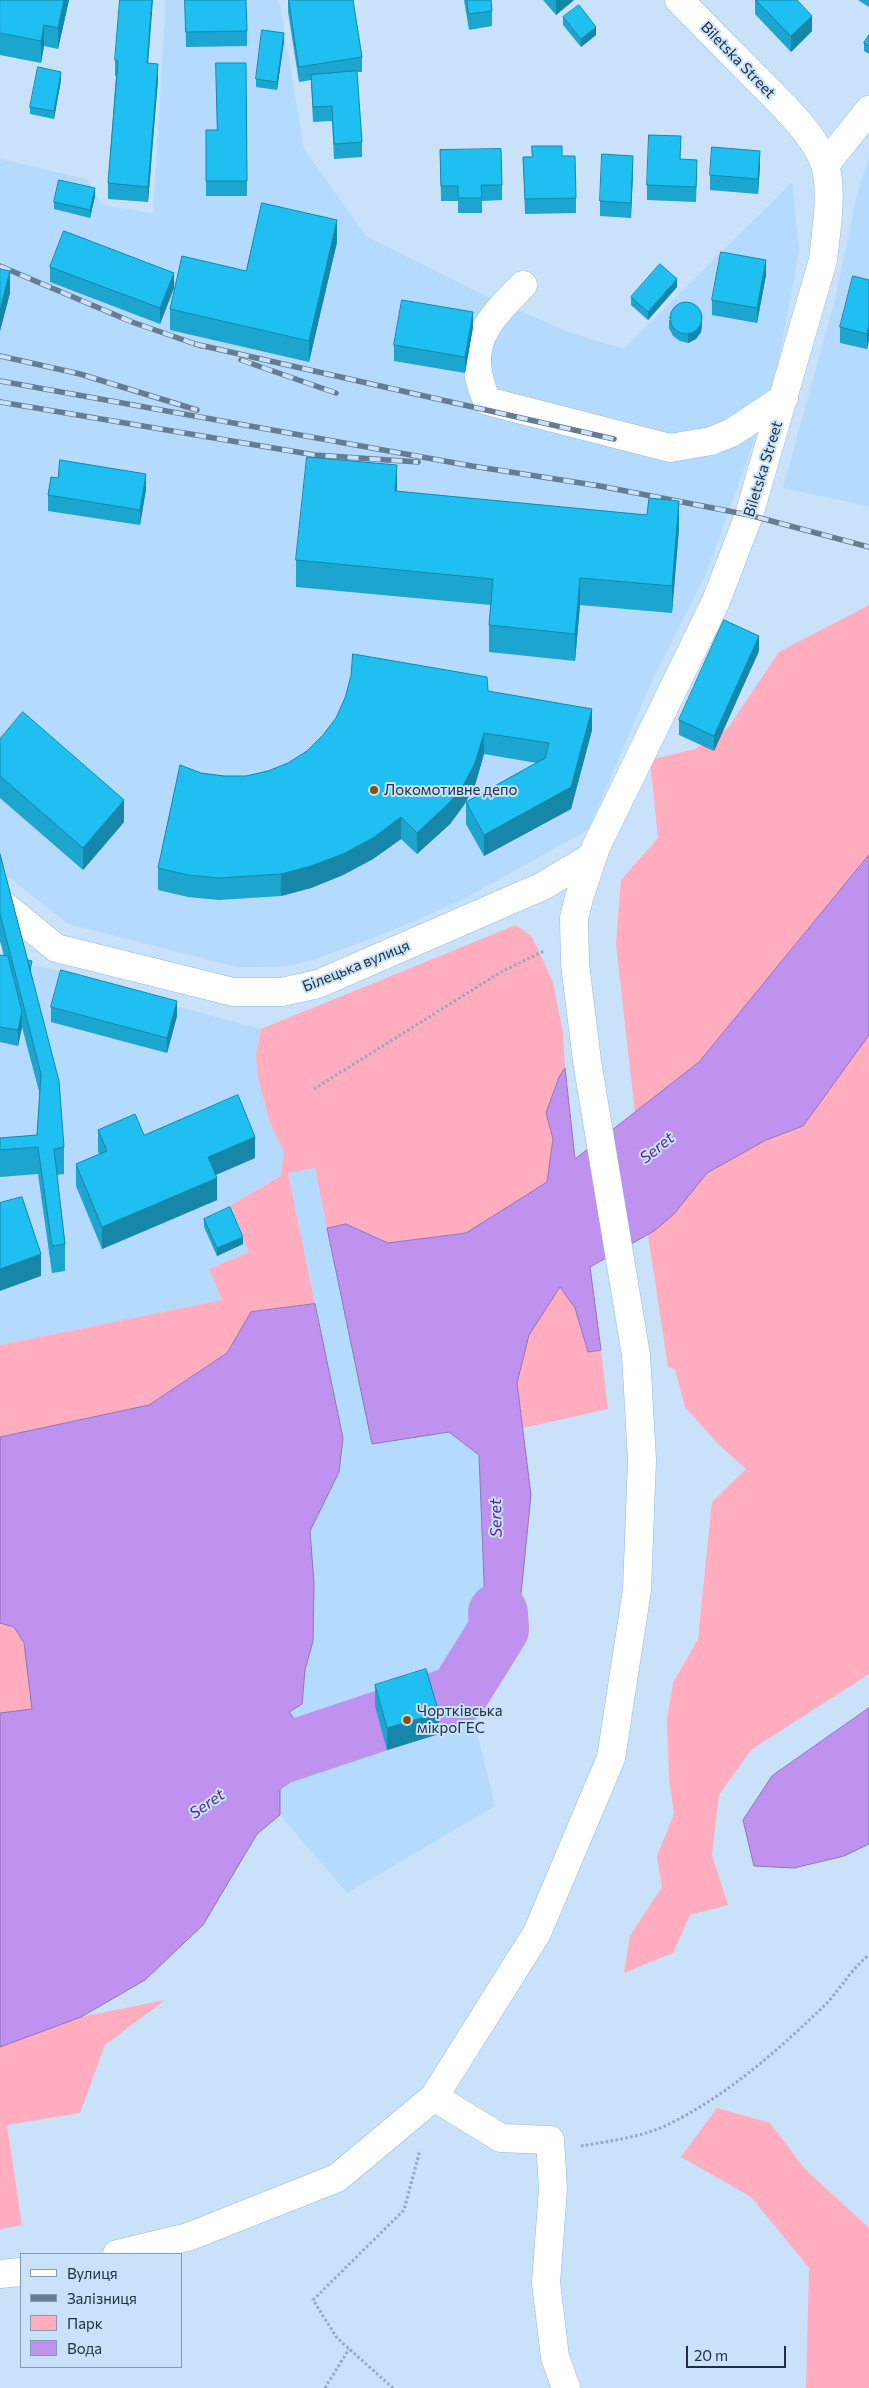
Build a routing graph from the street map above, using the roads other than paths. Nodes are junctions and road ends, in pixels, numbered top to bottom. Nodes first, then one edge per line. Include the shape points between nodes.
1 (679, 0) edge
2 (869, 110) edge
3 (825, 165) junction
4 (523, 285) dead end
5 (784, 398) junction
6 (593, 856) junction
7 (0, 902) edge
8 (32, 928) junction
9 (8, 943) edge
10 (434, 2097) junction
11 (121, 2253) edge
12 (20, 2272) edge
13 (0, 2274) edge
14 (566, 2388) edge

1 - 3 street, Biletska Street via 794,117 818,149
2 - 3 street
3 - 5 street, Biletska Street via 827,227 823,260
4 - 5 street via 485,326 481,338 478,380 486,401 670,448 711,442 731,434
5 - 6 street, Biletska Street via 749,515 716,601
6 - 8 street, Білецька вулиця via 543,886 300,990 257,994 233,992 56,948
6 - 10 street, Biletska Street via 574,918 575,964 587,1061 636,1355 642,1460 637,1590 611,1758 537,1933
7 - 8 street, Білецька вулиця
8 - 9 street
10 - 11 street, Biletska Street via 337,2178 188,2237
10 - 14 street via 501,2138 550,2140 553,2189 546,2283 555,2357
12 - 13 street

